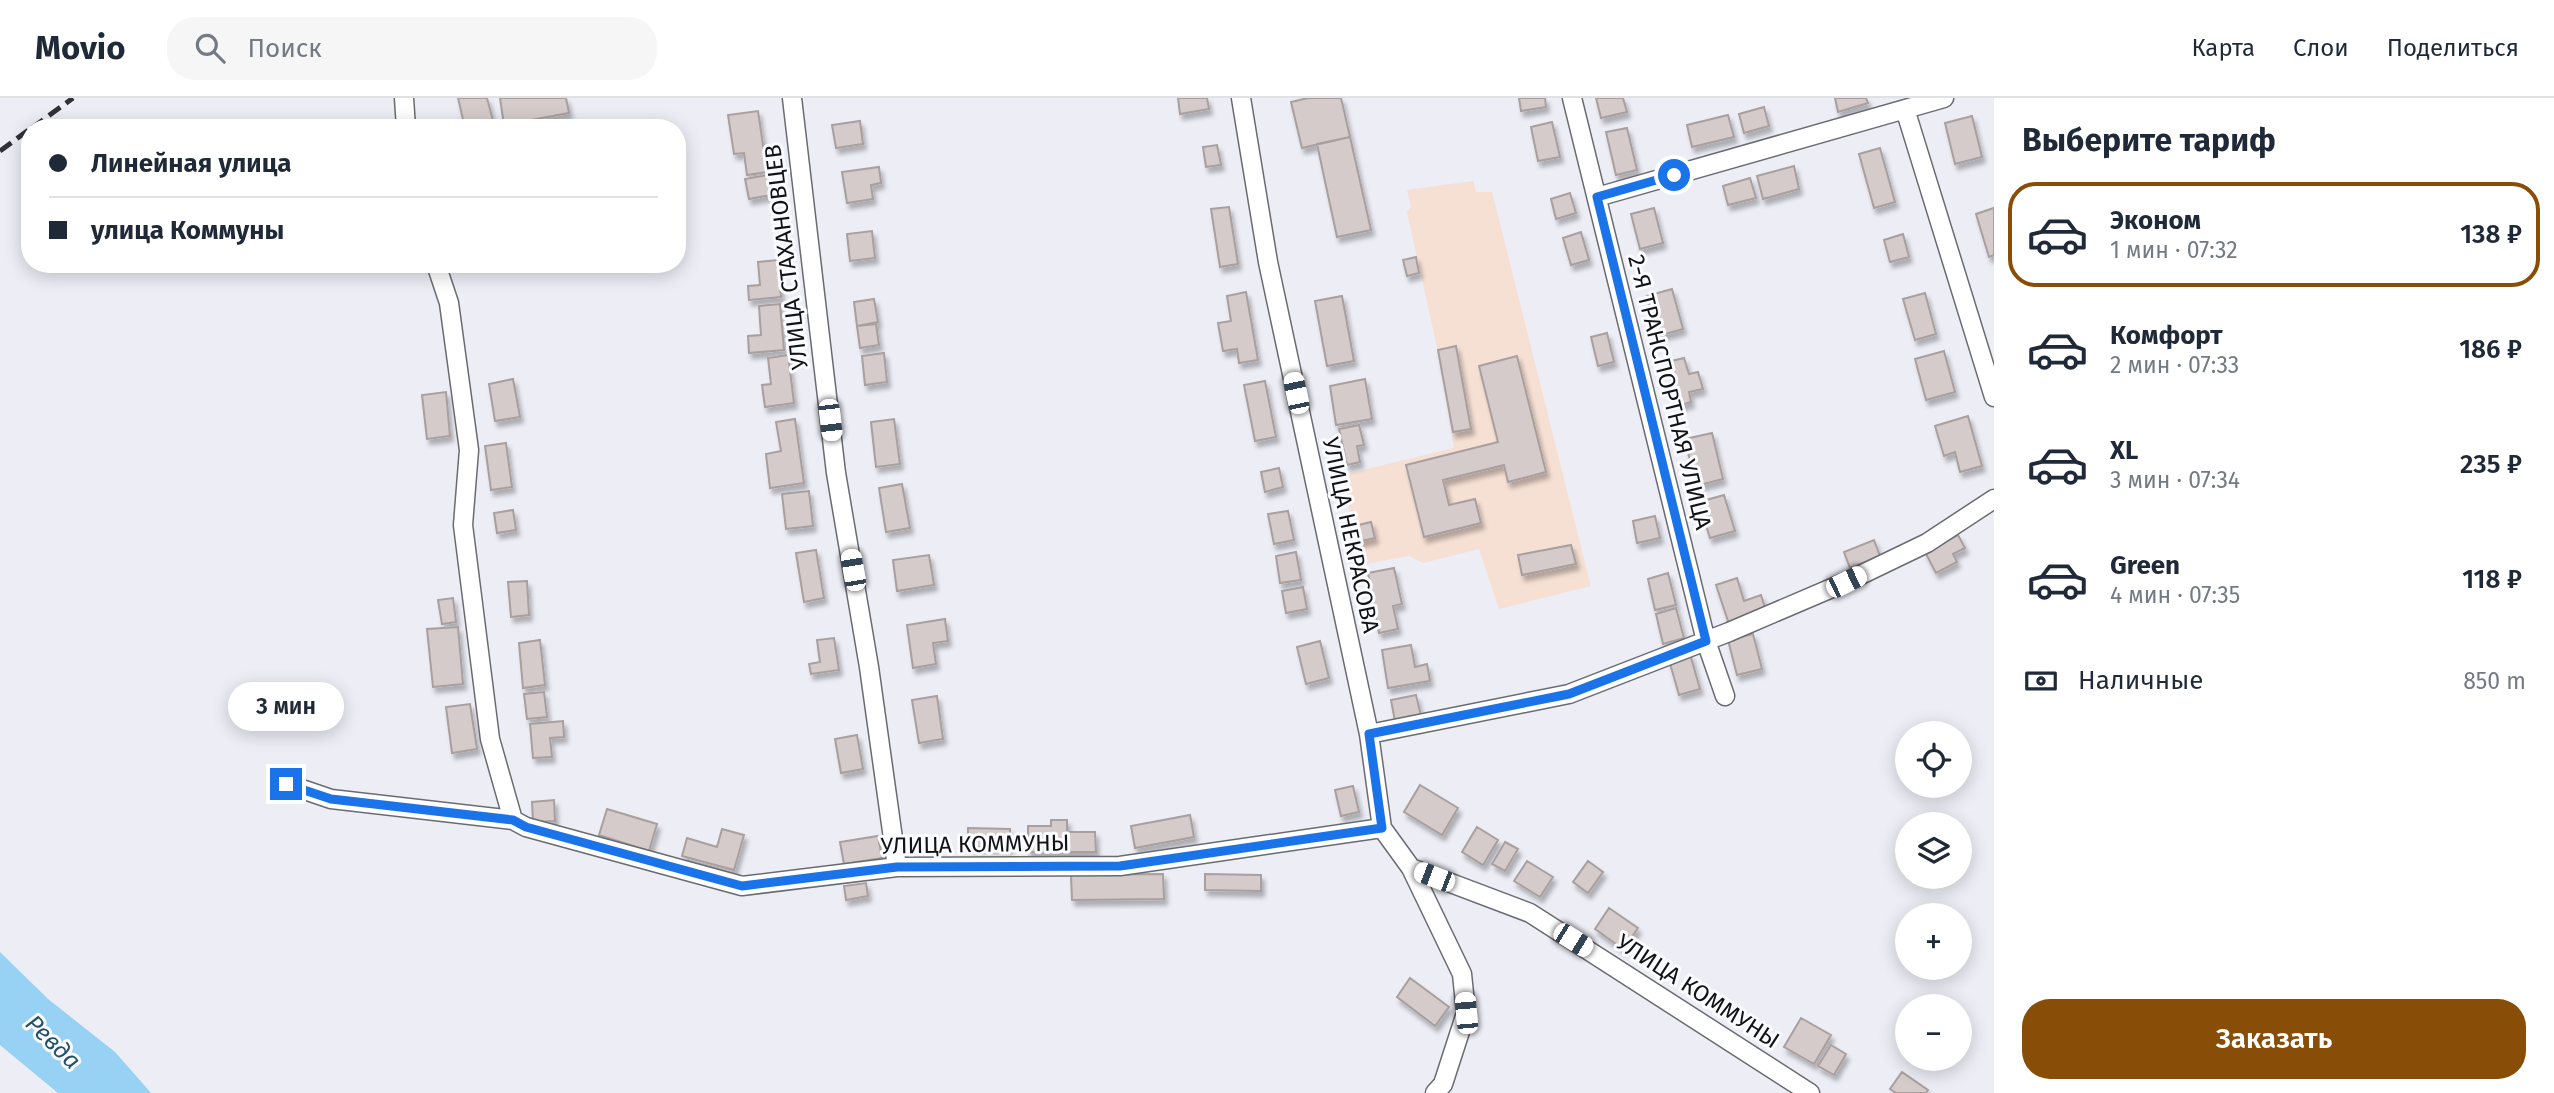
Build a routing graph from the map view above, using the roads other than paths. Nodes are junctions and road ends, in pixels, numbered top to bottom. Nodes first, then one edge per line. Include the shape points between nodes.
1 (404, 98) edge
2 (792, 98) edge
3 (1241, 98) edge
4 (1572, 98) edge
5 (1944, 98) edge
6 (1905, 109) junction
7 (405, 119) edge
8 (1597, 197) junction
9 (439, 273) edge
10 (1994, 397) edge
11 (1994, 499) edge
12 (1706, 641) junction
13 (1725, 696) dead end
14 (1369, 734) junction
15 (286, 784) dead end
16 (513, 820) junction
17 (1382, 828) junction
18 (897, 867) junction
19 (1411, 868) junction
20 (1435, 1093) edge
21 (1810, 1093) edge

1 - 7 street
2 - 18 street, УЛИЦА СТАХАНОВЦЕВ via 836,473
3 - 14 street, УЛИЦА НЕКРАСОВА via 1268,262
4 - 8 street, 2-Я ТРАНСПОРТНАЯ УЛИЦА
5 - 6 street
6 - 8 street
6 - 10 street
8 - 12 street, 2-Я ТРАНСПОРТНАЯ УЛИЦА
9 - 16 street via 449,303 470,450 463,525 490,739
11 - 12 street via 1927,543
12 - 13 street, 2-Я ТРАНСПОРТНАЯ УЛИЦА
12 - 14 street via 1569,694
14 - 17 street
15 - 16 street, УЛИЦА КОММУНЫ via 331,799
16 - 18 street, УЛИЦА КОММУНЫ via 742,886
17 - 18 street, УЛИЦА КОММУНЫ via 1120,866
17 - 19 street
19 - 20 street via 1462,974 1466,1013 1443,1084
19 - 21 street, УЛИЦА КОММУНЫ via 1530,914

